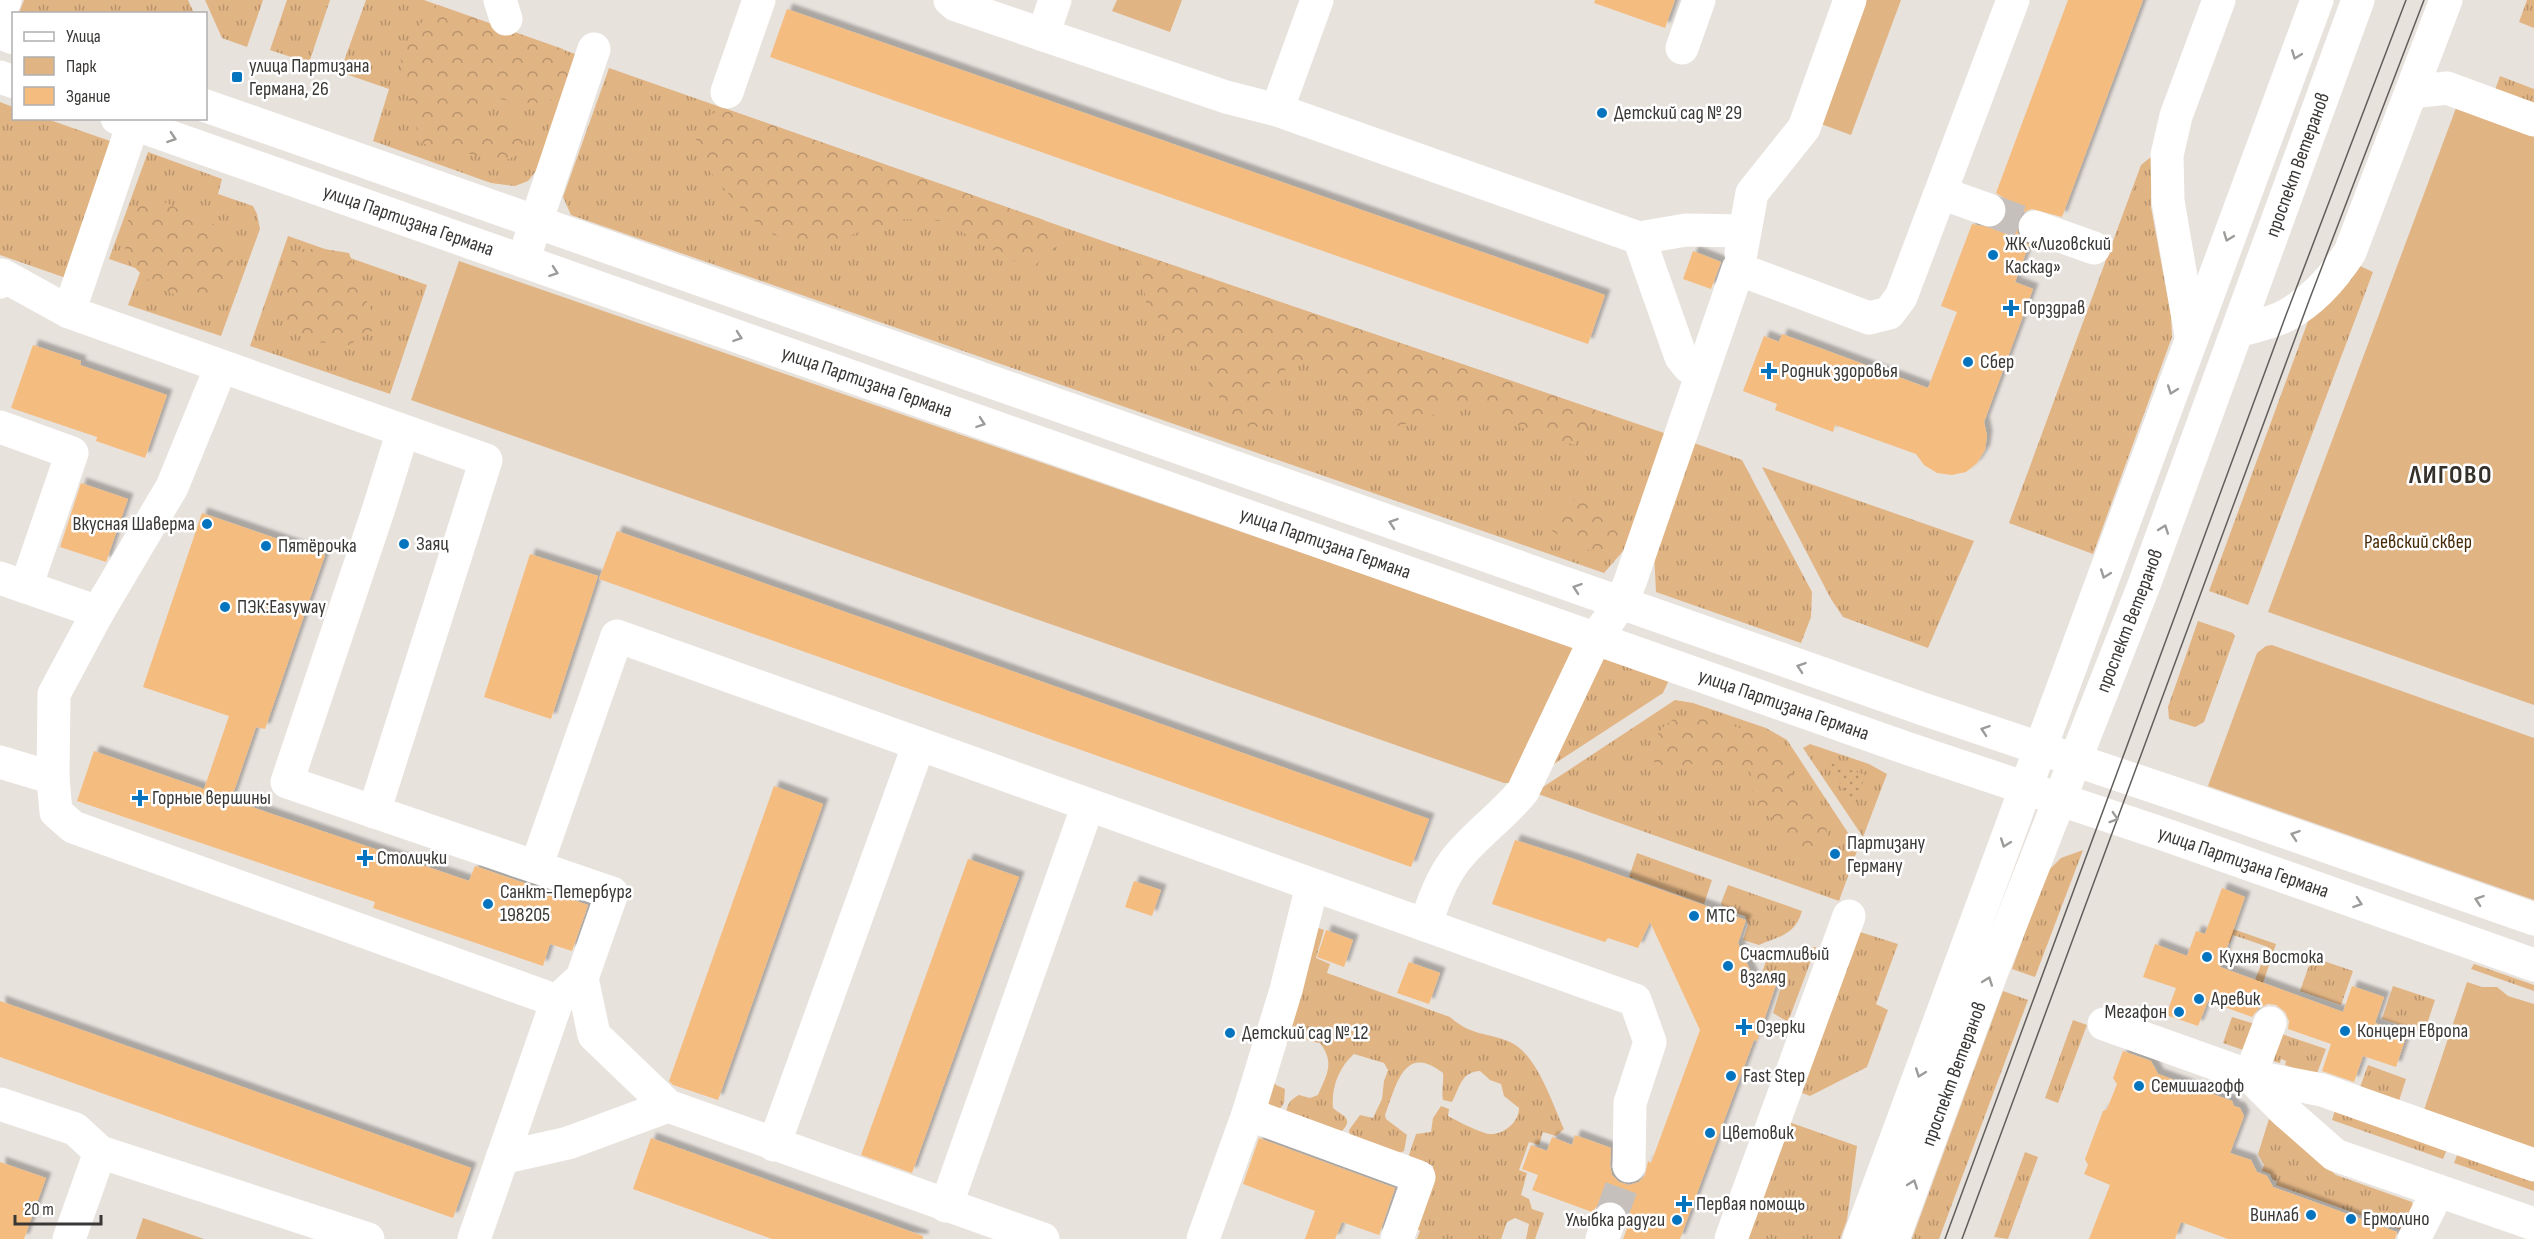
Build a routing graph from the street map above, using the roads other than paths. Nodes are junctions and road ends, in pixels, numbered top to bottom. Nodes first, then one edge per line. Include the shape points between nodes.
1 (5, 0) edge
2 (759, 0) edge
3 (950, 0) edge
4 (1055, 0) edge
5 (1317, 0) edge
6 (1699, 0) edge
7 (1850, 0) edge
8 (2013, 0) edge
9 (2219, 0) edge
10 (2317, 0) edge
11 (2358, 0) edge
12 (2446, 0) edge
13 (0, 13) edge
14 (1043, 35) junction
15 (1682, 48) dead end
16 (594, 49) dead end
17 (728, 92) dead end
18 (2411, 92) junction
19 (207, 106) edge
20 (1277, 110) junction
21 (2534, 120) edge
22 (125, 121) edge
23 (1941, 193) junction
24 (1989, 210) tunnel mouth
25 (536, 222) junction
26 (2035, 227) tunnel mouth
27 (1745, 231) junction
28 (1639, 238) junction
29 (2094, 248) dead end
30 (523, 261) junction
31 (1738, 269) junction
32 (0, 282) edge
33 (69, 312) junction
34 (2238, 331) junction
35 (2192, 335) junction
36 (221, 367) junction
37 (1701, 372) junction
38 (0, 427) edge
39 (403, 431) junction
40 (13, 582) edge
41 (1621, 603) junction
42 (98, 612) junction
43 (1596, 639) junction
44 (919, 744) junction
45 (2040, 749) junction
46 (2074, 760) junction
47 (0, 762) edge
48 (53, 778) junction
49 (2026, 788) junction
50 (2059, 799) junction
51 (1088, 805) junction
52 (374, 812) junction
53 (536, 867) junction
54 (1312, 886) junction
55 (1849, 916) dead end
56 (2534, 919) edge
57 (1425, 925) junction
58 (2534, 965) edge
59 (582, 978) junction
60 (557, 1001) junction
61 (2270, 1023) dead end
62 (2103, 1024) dead end
63 (2250, 1076) junction
64 (0, 1104) edge
65 (668, 1106) junction
66 (1248, 1114) junction
67 (774, 1145) junction
68 (100, 1152) junction
69 (502, 1158) junction
70 (2534, 1165) edge
71 (1629, 1166) tunnel mouth
72 (2438, 1191) junction
73 (946, 1206) junction
74 (2534, 1224) edge
75 (69, 1239) edge
76 (368, 1239) edge
77 (474, 1239) edge
78 (1043, 1239) edge
79 (1203, 1239) edge
80 (1396, 1239) edge
81 (1731, 1239) edge
82 (1859, 1239) edge
83 (1893, 1239) edge
84 (2414, 1239) edge

1 - 13 main road
2 - 17 main road
3 - 14 main road
4 - 14 main road
5 - 20 main road
6 - 15 main road
7 - 27 main road via 1804,128 1752,194
8 - 23 main road
9 - 35 main road via 2176,116 2167,155 2168,201
10 -> 35 main road, проспект Ветеранов
11 - 34 main road, проспект Ветеранов
12 - 18 main road
14 - 20 main road via 1226,98
16 - 25 main road
18 - 21 main road via 2448,88
18 - 34 main road via 2350,252 2335,275 2286,315
19 - 25 main road, улица Партизана Германа
20 - 28 main road
22 -> 30 main road, улица Партизана Германа
22 - 33 main road
23 - 24 main road
23 - 31 main road via 1901,297 1889,314 1869,318
25 - 30 main road
41 -> 25 main road, улица Партизана Германа
26 - 29 main road
27 - 28 main road via 1686,231
27 - 31 main road
28 - 37 main road via 1681,357 1689,367
30 -> 43 main road, улица Партизана Германа
31 - 37 main road
32 - 33 main road via 2,275
33 - 36 main road
46 -> 34 main road, проспект Ветеранов
35 -> 45 main road, проспект Ветеранов
36 - 39 main road
36 - 42 main road via 172,487
37 - 41 main road
38 - 40 main road via 72,453
39 - 52 main road via 486,460
39 - 52 main road via 287,782
40 - 42 main road
41 - 43 main road
45 -> 41 main road, улица Партизана Германа
42 - 48 main road via 54,694
43 - 49 main road, улица Партизана Германа
43 - 57 main road via 1522,791 1455,860 1440,884
44 - 51 main road
44 - 53 main road via 617,636
44 - 67 main road
45 - 46 main road, улица Партизана Германа
45 - 49 main road, проспект Ветеранов
46 - 50 main road, проспект Ветеранов
56 -> 46 main road, улица Партизана Германа
47 - 48 main road
48 - 60 main road via 56,812 73,827
49 - 50 main road, улица Партизана Германа
49 -> 82 main road, проспект Ветеранов
50 -> 58 main road, улица Партизана Германа
83 -> 50 main road, проспект Ветеранов
51 - 54 main road
51 - 73 main road
52 - 53 main road
53 - 59 main road via 612,893
54 - 57 main road
54 - 66 main road via 1286,990
55 - 81 main road
57 - 71 main road via 1635,1000 1650,1042 1630,1103
59 - 60 main road
59 - 65 main road via 594,1035
60 - 69 main road
61 - 63 main road
62 - 63 main road
63 - 70 main road via 2322,1090
63 - 72 main road via 2335,1155
64 - 68 main road via 75,1129
65 - 67 main road
65 - 69 main road via 568,1143
66 - 79 main road
66 - 80 main road via 1419,1177
67 - 73 main road
68 - 75 main road
68 - 76 main road
69 - 77 main road
72 - 74 main road
72 - 84 main road
73 - 78 main road

